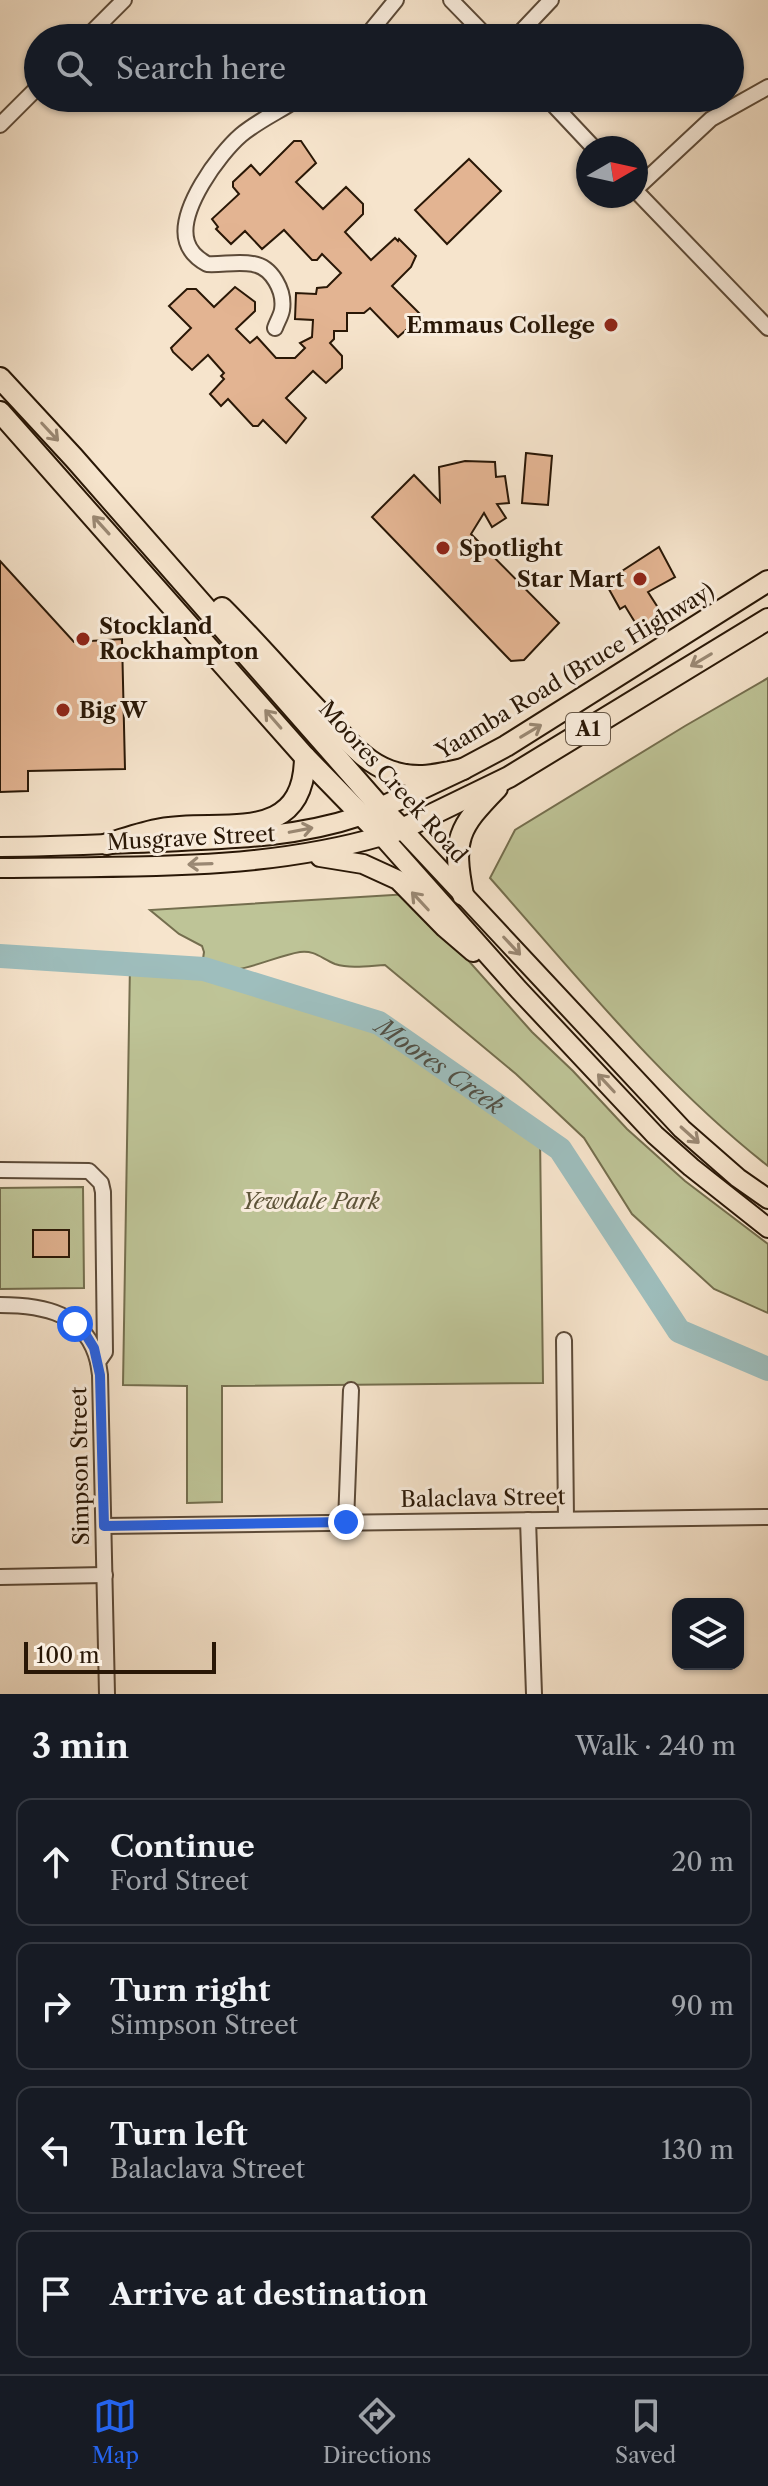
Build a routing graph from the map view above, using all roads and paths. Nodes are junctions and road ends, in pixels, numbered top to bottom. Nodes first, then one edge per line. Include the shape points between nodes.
1 (124, 0) edge
2 (396, 0) edge
3 (451, 0) edge
4 (551, 0) edge
5 (100, 24) edge
6 (376, 24) edge
7 (474, 24) edge
8 (528, 24) edge
9 (768, 87) edge
10 (744, 100) edge
11 (24, 101) edge
12 (276, 112) edge
13 (560, 112) edge
14 (723, 112) edge
15 (0, 125) edge
16 (583, 136) edge
17 (648, 179) edge
18 (648, 203) edge
19 (275, 328) dead end
20 (768, 328) edge
21 (0, 378) edge
22 (0, 412) edge
23 (99, 487) junction
24 (768, 581) edge
25 (768, 619) edge
26 (305, 757) junction
27 (463, 769) junction
28 (509, 777) junction
29 (381, 808) junction
30 (360, 816) junction
31 (392, 833) junction
32 (107, 844) junction
33 (0, 847) edge
34 (305, 855) junction
35 (0, 868) edge
36 (463, 895) junction
37 (519, 990) junction
38 (0, 1170) edge
39 (768, 1199) edge
40 (768, 1228) edge
41 (0, 1305) edge
42 (564, 1340) dead end
43 (98, 1362) junction
44 (351, 1390) dead end
45 (768, 1517) edge
46 (566, 1519) junction
47 (528, 1520) junction
48 (346, 1522) junction
49 (104, 1526) junction
50 (105, 1575) junction
51 (0, 1577) edge
52 (107, 1694) edge
53 (534, 1694) edge

1 - 5 street
2 - 6 street
3 - 7 street
4 - 8 street
9 - 10 street
11 - 15 street
12 - 19 street via 223,154 191,206 186,230 191,251 207,264 252,263 272,275 282,299
13 - 16 street
14 - 17 street
18 - 20 street
21 -> 23 highway, Moores Creek Road / A1
26 -> 22 highway, Moores Creek Road
23 - 27 highway, A1 via 363,756 391,772 412,776
23 - 29 highway, Moores Creek Road / A1
27 -> 24 highway, Yaamba Road (Bruce Highway) / A1
25 -> 28 highway, A1
26 - 30 highway, Moores Creek Road
26 - 32 highway via 304,782 275,818 161,829
27 - 29 highway, Yaamba Road (Bruce Highway) / A1
28 - 31 highway, A1
28 - 36 highway via 459,837
29 - 30 highway, Yaamba Road (Bruce Highway) / A1
29 - 31 highway, Moores Creek Road / A1
30 - 31 highway, Moores Creek Road
32 -> 30 main road, Musgrave Street via 263,838
31 - 34 main road, Musgrave Street
31 - 36 main road, Moores Creek Road
31 - 37 main road, Moores Creek Road
32 - 33 main road, Musgrave Street
34 -> 35 main road, Musgrave Street via 223,863
37 -> 34 main road via 398,880 363,864
36 -> 39 main road, Moores Creek Road via 682,1129
40 -> 37 main road, Moores Creek Road via 655,1135
38 - 43 street, Simpson Street via 89,1171 101,1183 105,1352
41 - 43 street via 48,1308 62,1315 86,1335
42 - 46 street
43 - 49 street, Simpson Street
44 - 48 street
45 - 46 street, Balaclava Street
46 - 47 street, Balaclava Street
47 - 48 street, Balaclava Street
47 - 53 street
48 - 49 street, Balaclava Street
49 - 50 street, Simpson Street
50 - 51 street
50 - 52 street, Simpson Street

